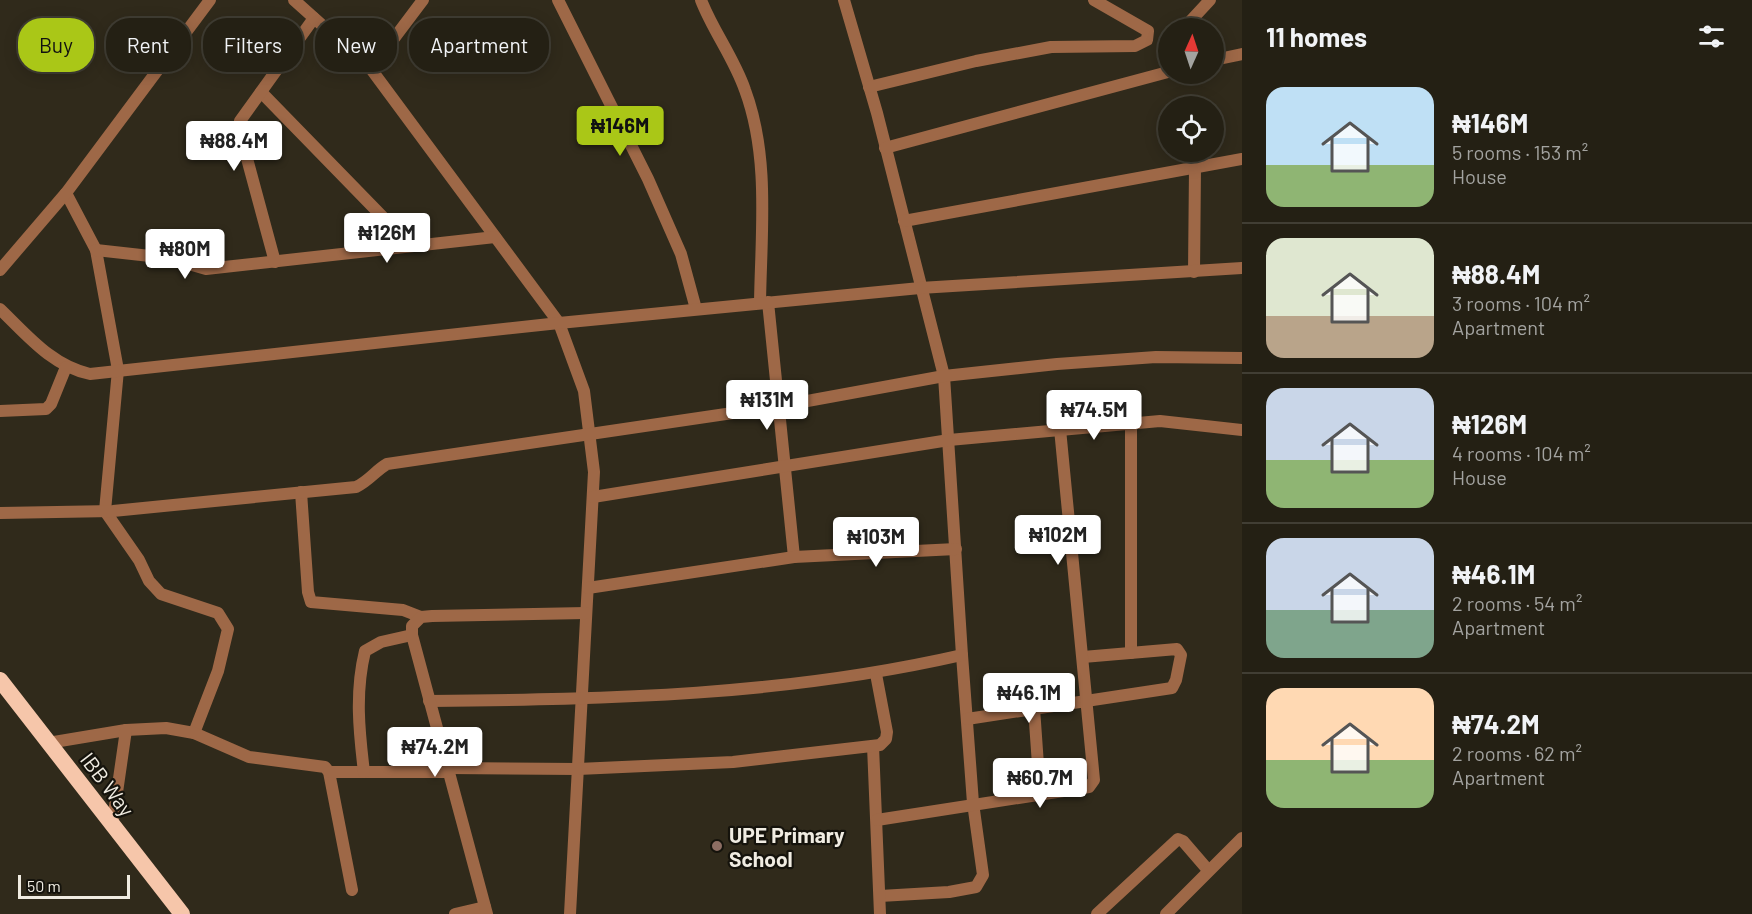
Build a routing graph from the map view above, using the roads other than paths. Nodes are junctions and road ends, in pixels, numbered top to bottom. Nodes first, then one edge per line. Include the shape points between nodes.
1 (210, 0) edge
2 (294, 0) edge
3 (423, 0) edge
4 (558, 0) edge
5 (701, 0) edge
6 (844, 0) edge
7 (1094, 0) edge
8 (1210, 0) edge
9 (314, 18) joint
10 (1193, 18) edge
11 (397, 34) edge
12 (1242, 54) edge
13 (1224, 58) edge
14 (372, 72) edge
15 (1158, 75) edge
16 (869, 87) junction
17 (261, 92) junction
18 (885, 148) junction
19 (1242, 159) edge
20 (1196, 168) junction
21 (66, 193) junction
22 (904, 221) junction
23 (495, 237) junction
24 (411, 246) junction
25 (96, 250) junction
26 (275, 262) junction
27 (1242, 268) edge
28 (0, 270) edge
29 (1194, 272) junction
30 (920, 288) junction
31 (764, 302) junction
32 (0, 309) edge
33 (696, 309) junction
34 (559, 323) junction
35 (1242, 358) edge
36 (66, 367) junction
37 (118, 370) junction
38 (945, 376) junction
39 (780, 406) junction
40 (0, 411) edge
41 (1131, 423) junction
42 (1060, 429) junction
43 (1241, 430) edge
44 (590, 435) junction
45 (949, 440) junction
46 (785, 468) junction
47 (301, 492) junction
48 (592, 497) junction
49 (105, 511) junction
50 (0, 513) edge
51 (956, 549) junction
52 (794, 557) junction
53 (588, 588) junction
54 (586, 613) junction
55 (421, 617) junction
56 (412, 635) junction
57 (1131, 653) junction
58 (962, 655) junction
59 (1083, 657) junction
60 (876, 674) junction
61 (0, 680) edge
62 (582, 699) junction
63 (1087, 699) junction
64 (429, 701) junction
65 (1034, 708) junction
66 (967, 719) junction
67 (126, 730) junction
68 (194, 733) junction
69 (48, 743) junction
70 (873, 746) junction
71 (448, 770) junction
72 (578, 770) junction
73 (329, 772) junction
74 (364, 772) junction
75 (1040, 794) junction
76 (973, 803) junction
77 (877, 820) junction
78 (112, 827) junction
79 (1242, 838) edge
80 (1208, 870) junction
81 (352, 890) dead end
82 (880, 896) junction
83 (486, 911) edge
84 (182, 914) edge
85 (454, 914) edge
86 (570, 914) edge
87 (880, 914) edge
88 (1097, 914) edge
89 (1166, 914) edge

1 - 21 street
2 - 9 street
3 - 11 street
4 - 33 street via 648,179 681,254
5 - 31 street via 745,88 753,114 762,205
6 - 16 street
7 - 16 street via 1148,31 1150,36 1135,46 1051,47
8 - 10 street
9 - 17 street
12 - 13 street
14 - 23 street
15 - 18 street
16 - 18 street
17 - 24 street
17 - 26 street via 240,121 239,129
18 - 22 street
19 - 20 street
20 - 22 street
20 - 29 street
21 - 25 street
21 - 28 street
22 - 30 street
23 - 24 street
23 - 34 street
24 - 26 street
25 - 26 street via 168,258 206,269
25 - 37 street
27 - 29 street
29 - 30 street
30 - 31 street
30 - 38 street
31 - 33 street
31 - 39 street
32 - 36 street
33 - 34 street
34 - 37 street
34 - 44 street via 584,391
35 - 38 street via 1156,357
36 - 37 street via 90,374
36 - 40 street via 46,409
37 - 49 street
38 - 39 street
38 - 45 street
39 - 44 street
39 - 46 street
41 - 42 street
41 - 43 street via 1160,421
41 - 57 street
42 - 45 street
42 - 59 street
44 - 47 street via 387,464 375,471 368,482 356,487
44 - 48 street
45 - 46 street
45 - 51 street
46 - 48 street
46 - 52 street
47 - 49 street
47 - 55 street via 311,602 403,610
48 - 53 street
49 - 50 street
49 - 68 street via 161,594 218,613 228,629 218,672
51 - 52 street
51 - 58 street
52 - 53 street
53 - 54 street
54 - 55 street
54 - 62 street
55 - 56 street via 412,626
56 - 64 street
56 - 74 street via 381,642 365,651 358,710
57 - 59 street
57 - 63 street via 1180,651 1172,688
58 - 60 street
58 - 66 street
59 - 63 street
60 - 62 street via 725,693
60 - 70 street via 886,739 880,746
61 - 69 highway, IBB Way
62 - 64 street
62 - 72 street
63 - 65 street
63 - 75 street via 1094,780 1089,787
64 - 71 street
65 - 66 street
65 - 75 street
66 - 76 street
67 - 68 street via 166,728
67 - 69 street
67 - 78 street
68 - 73 street via 249,757 321,765
69 - 78 highway, IBB Way
70 - 72 street via 733,762
70 - 77 street
71 - 72 street
71 - 74 street
71 - 83 street
72 - 86 street
73 - 74 street
73 - 81 street
75 - 76 street
76 - 77 street
76 - 82 street via 983,875 976,887
77 - 82 street
78 - 84 highway, IBB Way
79 - 80 street
80 - 88 street via 1178,839
80 - 89 street
82 - 87 street
83 - 85 street

